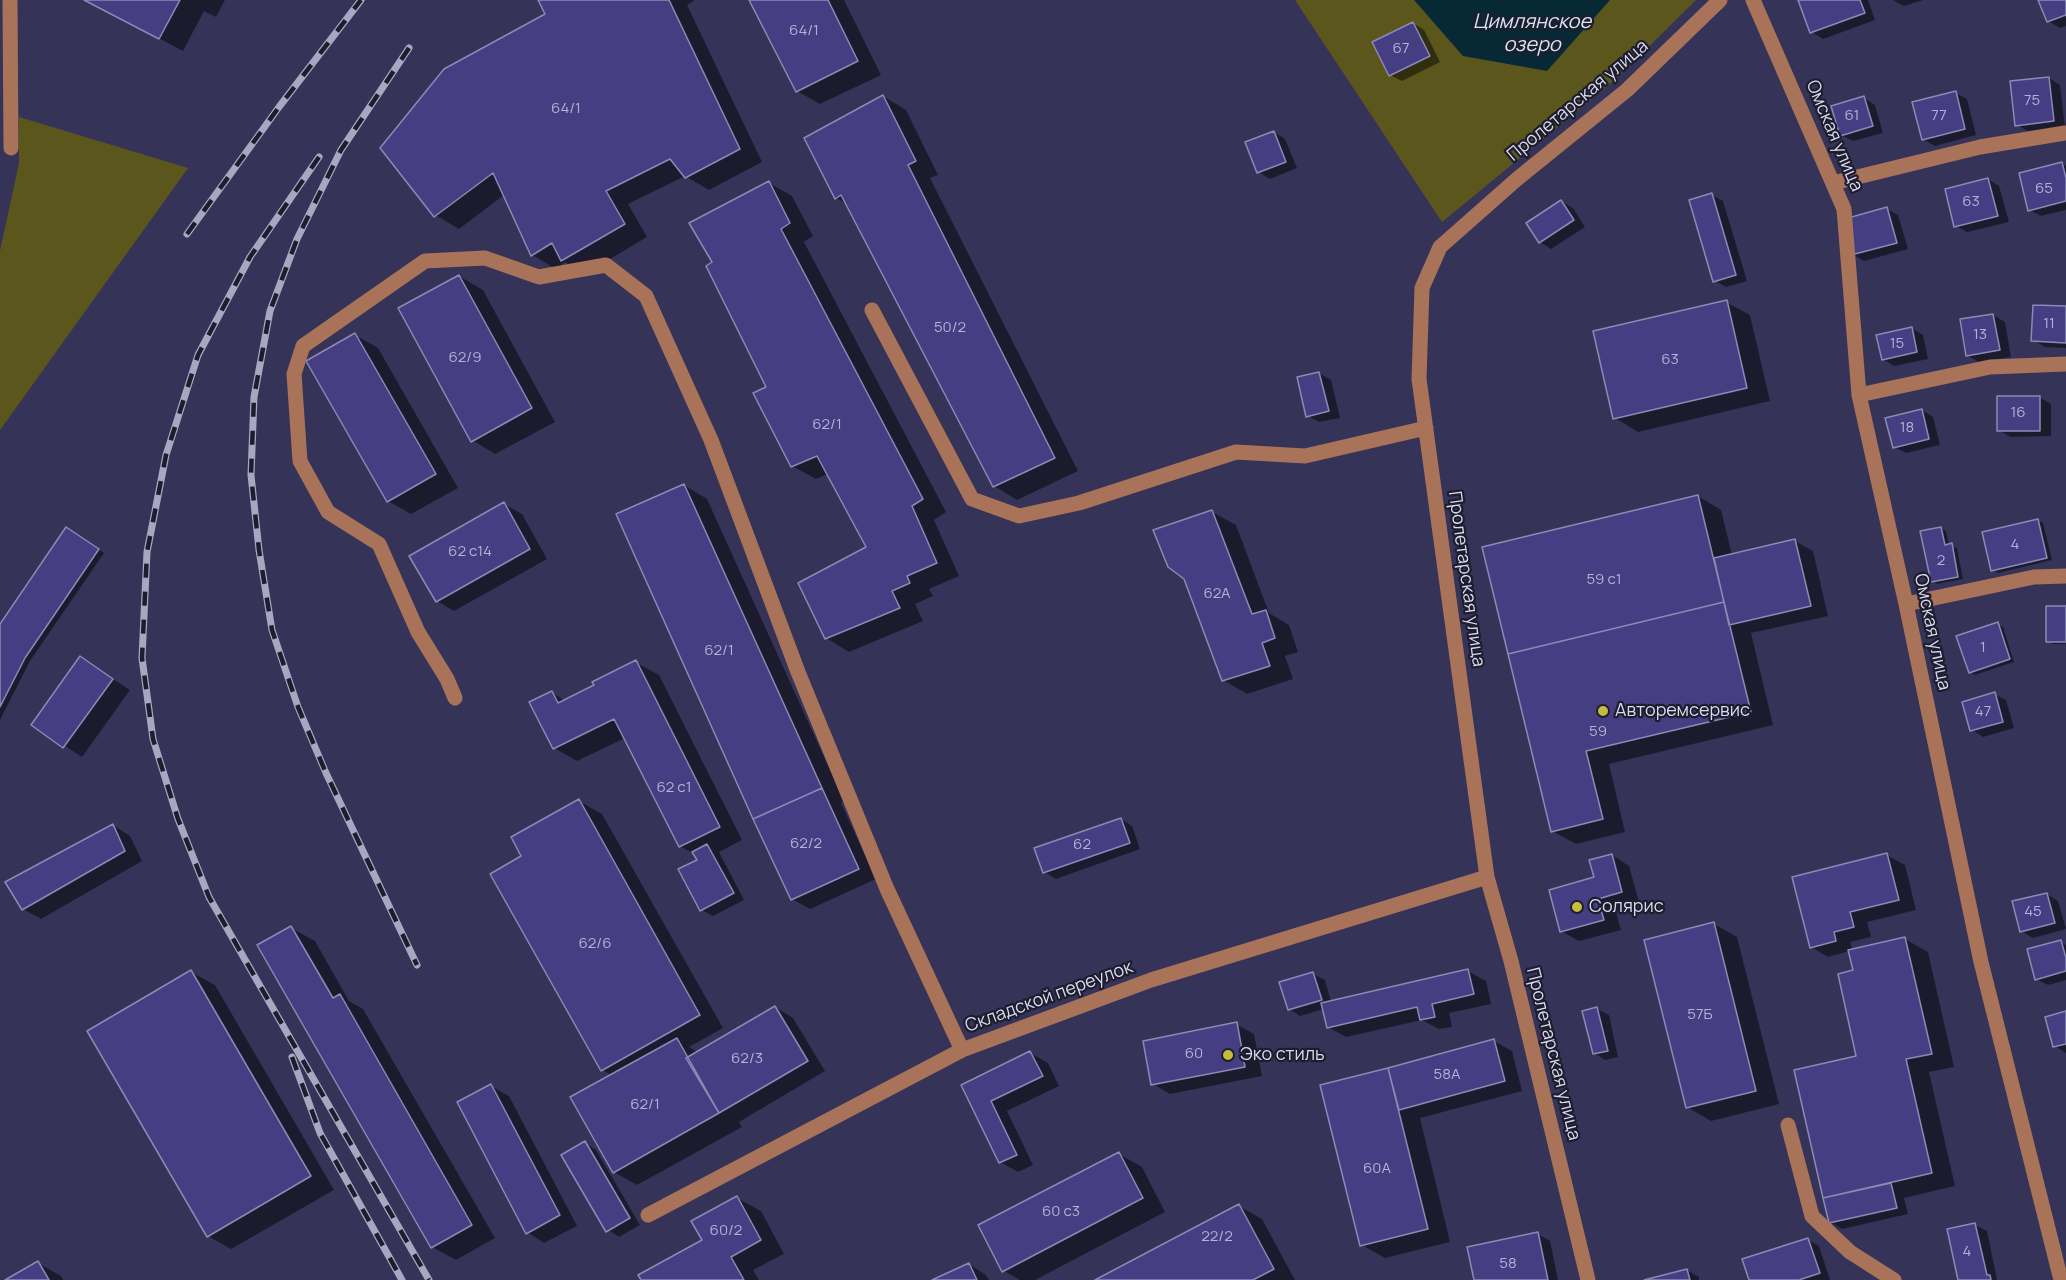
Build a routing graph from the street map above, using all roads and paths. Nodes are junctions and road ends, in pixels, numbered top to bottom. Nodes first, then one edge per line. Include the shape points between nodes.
1 (10, 0) edge
2 (1720, 0) edge
3 (1753, 0) edge
4 (2064, 133) dead end
5 (11, 148) dead end
6 (1833, 183) junction
7 (873, 310) dead end
8 (2066, 364) edge
9 (1859, 395) junction
10 (1426, 428) junction
11 (2066, 576) edge
12 (1906, 604) junction
13 (456, 698) dead end
14 (1487, 877) junction
15 (962, 1050) junction
16 (1788, 1125) dead end
17 (648, 1215) dead end
18 (1588, 1280) edge
19 (1894, 1280) edge
20 (2061, 1280) edge

1 - 5 street
2 - 10 street, Пролетарская улица via 1627,90 1440,247 1422,288 1419,379
3 - 6 street, Омская улица
4 - 6 street via 1980,147
6 - 9 street, Омская улица via 1844,208
7 - 10 street via 972,499 1019,516 1079,503 1236,452 1305,456
8 - 9 street via 1990,367
9 - 12 street, Омская улица
10 - 14 street, Пролетарская улица
11 - 12 street via 2034,577
12 - 20 street, Омская улица via 1981,962
13 - 15 street via 418,632 380,544 328,512 300,461 294,374 303,346 425,261 484,258 539,278 606,266 646,296 651,307 711,440 798,672 887,889
14 - 15 street, Складской переулок via 1151,980
14 - 18 street, Пролетарская улица
15 - 17 street, Складской переулок
16 - 19 street via 1812,1216 1850,1252

